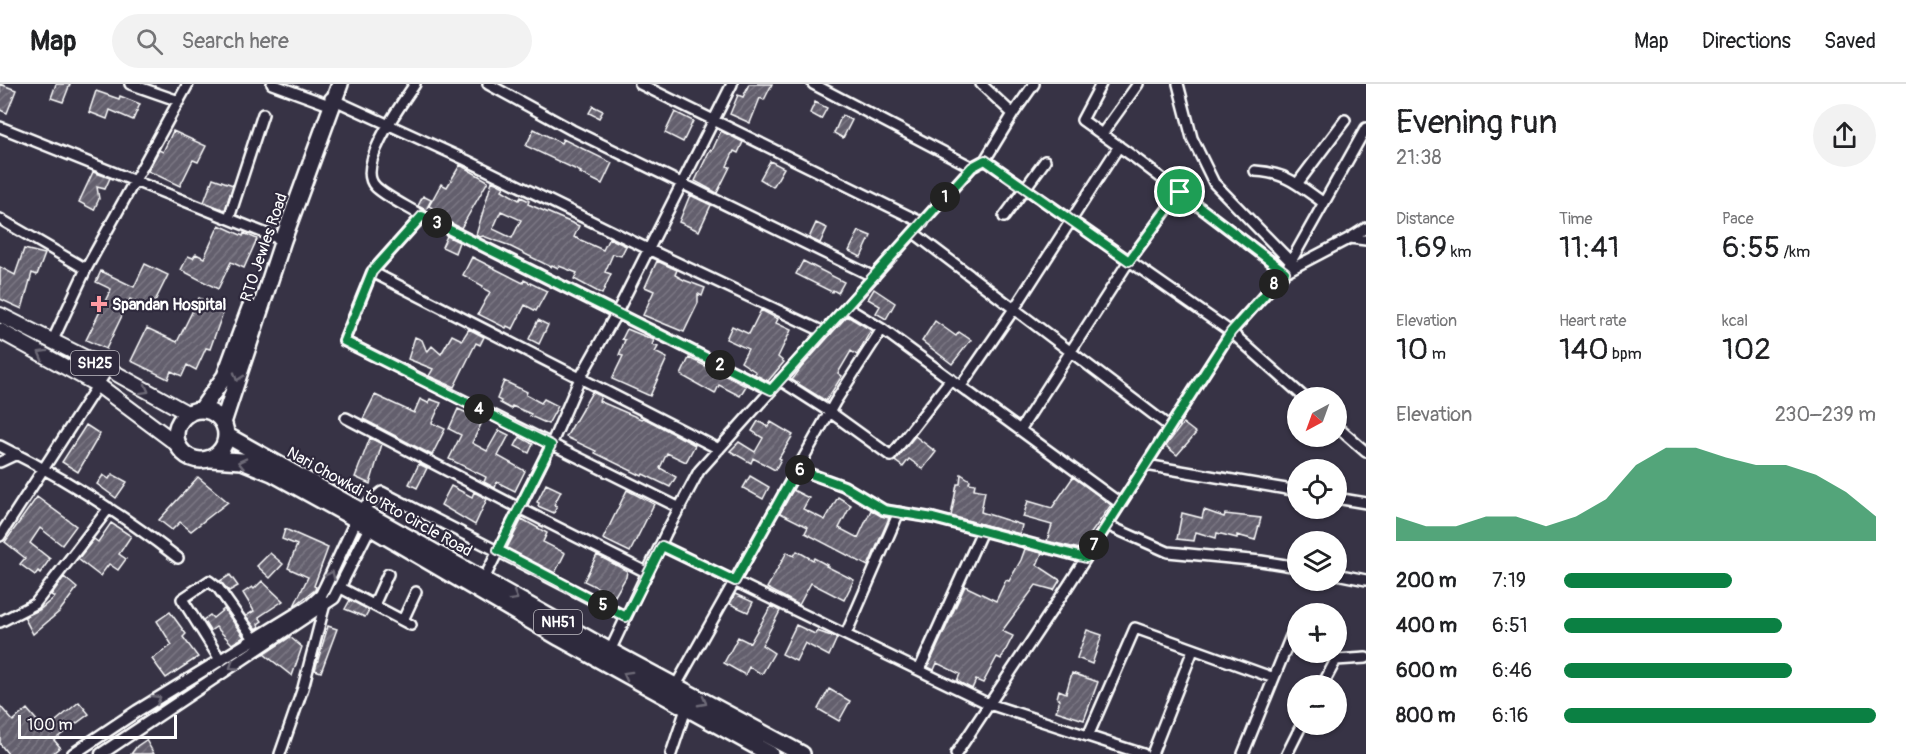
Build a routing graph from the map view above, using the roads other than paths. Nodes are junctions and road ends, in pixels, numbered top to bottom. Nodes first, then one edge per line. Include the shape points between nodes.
1 (130, 84) edge
2 (188, 84) edge
3 (272, 84) edge
4 (340, 84) edge
5 (415, 84) edge
6 (488, 84) edge
7 (640, 84) edge
8 (732, 84) edge
9 (813, 84) edge
10 (981, 84) edge
11 (1035, 84) edge
12 (1101, 84) edge
13 (1138, 84) edge
14 (1178, 84) edge
15 (330, 98) edge
16 (179, 101) junction
17 (263, 114) dead end
18 (1013, 114) junction
19 (714, 120) junction
20 (1345, 120) dead end
21 (387, 124) junction
22 (0, 127) edge
23 (1366, 128) edge
24 (1102, 134) junction
25 (1119, 146) junction
26 (985, 160) junction
27 (1045, 161) dead end
28 (972, 167) junction
29 (1255, 171) dead end
30 (136, 181) junction
31 (681, 184) junction
32 (1298, 184) junction
33 (1026, 188) junction
34 (1180, 192) junction
35 (1324, 203) junction
36 (422, 216) junction
37 (1004, 217) dead end
38 (229, 218) junction
39 (0, 219) edge
40 (1071, 220) junction
41 (923, 223) junction
42 (1366, 228) edge
43 (914, 233) junction
44 (277, 238) junction
45 (1350, 238) junction
46 (1366, 240) edge
47 (648, 249) junction
48 (1129, 261) junction
49 (1291, 262) junction
50 (86, 268) junction
51 (372, 272) junction
52 (1285, 272) junction
53 (874, 277) junction
54 (846, 307) junction
55 (1014, 309) junction
56 (616, 314) junction
57 (0, 315) edge
58 (882, 329) junction
59 (0, 331) edge
60 (824, 332) junction
61 (1231, 332) junction
62 (52, 342) junction
63 (1072, 352) junction
64 (108, 369) junction
65 (580, 378) junction
66 (951, 379) junction
67 (780, 381) junction
68 (98, 384) junction
69 (961, 386) junction
70 (1293, 387) edge
71 (771, 390) junction
72 (195, 412) junction
73 (830, 412) junction
74 (346, 418) dead end
75 (1170, 427) junction
76 (224, 429) junction
77 (1020, 430) junction
78 (1347, 436) edge
79 (177, 444) junction
80 (551, 445) junction
81 (0, 446) edge
82 (719, 448) junction
83 (1366, 452) edge
84 (17, 454) junction
85 (211, 459) junction
86 (0, 462) edge
87 (1146, 465) junction
88 (44, 468) junction
89 (274, 468) junction
90 (797, 469) junction
91 (1287, 489) edge
92 (1347, 500) edge
93 (1366, 503) edge
94 (1121, 504) junction
95 (108, 508) junction
96 (519, 508) junction
97 (680, 508) junction
98 (899, 512) junction
99 (367, 514) junction
100 (1107, 525) junction
101 (982, 531) junction
102 (0, 536) edge
103 (662, 546) junction
104 (498, 550) junction
105 (178, 558) dead end
106 (1086, 558) junction
107 (1287, 565) edge
108 (648, 573) junction
109 (388, 574) dead end
110 (1347, 576) edge
111 (1366, 580) edge
112 (735, 581) junction
113 (481, 586) junction
114 (339, 587) junction
115 (416, 592) dead end
116 (323, 600) junction
117 (374, 605) junction
118 (626, 617) junction
119 (0, 622) edge
120 (846, 634) junction
121 (257, 644) junction
122 (1287, 646) edge
123 (1193, 650) junction
124 (607, 657) junction
125 (1366, 658) edge
126 (221, 661) junction
127 (919, 670) junction
128 (1328, 675) edge
129 (1274, 678) junction
130 (675, 687) junction
131 (989, 704) junction
132 (686, 709) junction
133 (137, 711) junction
134 (146, 724) junction
135 (1296, 735) edge
136 (1088, 736) junction
137 (73, 754) edge
138 (101, 754) edge
139 (279, 754) edge
140 (671, 754) edge
141 (770, 754) edge
142 (802, 754) edge
143 (956, 754) edge
144 (1143, 754) edge
145 (1152, 754) edge
146 (1243, 754) edge
147 (1287, 754) edge

1 - 16 street
2 - 16 street
3 - 15 street
4 - 15 highway, RTO Jewles Road
5 - 21 street
6 - 31 street
7 - 19 street
8 - 19 street
9 - 28 street
10 - 18 street
11 - 18 street
12 - 24 street via 1082,120
13 - 24 street
14 - 49 street via 1192,138 1214,183
15 - 21 street
15 - 44 highway, RTO Jewles Road
15 -> 76 highway, RTO Jewles Road
16 - 30 street
17 - 38 street
18 - 26 street
19 - 31 street
19 - 41 street
20 - 32 street
21 - 36 street via 369,178 375,187
21 - 47 street
22 - 30 street
23 - 35 street
24 - 25 street
25 - 34 street
25 - 40 street
26 - 28 street
26 - 33 street
27 - 33 street
28 - 41 street
29 - 32 street via 1278,173
30 - 38 street
30 - 50 street
31 - 47 street
31 - 53 street
32 - 35 street
33 - 37 street
33 - 40 street
34 - 48 street
34 - 52 street
35 - 49 street
36 - 51 street
36 - 56 street
38 - 44 street
39 - 50 street
40 - 48 street
40 - 55 street
41 - 43 street
42 - 45 street
43 - 53 street
43 - 55 street
44 - 72 highway, RTO Jewles Road via 225,376
45 - 46 street
45 - 52 street
47 - 56 street
47 - 60 street
48 - 61 street
48 - 63 street
49 - 52 street
50 - 62 street
51 - 65 street
51 - 80 street via 344,341
52 - 61 street
53 - 54 street
54 - 58 street
54 - 60 street
55 - 63 street
55 - 69 street
56 - 65 street
56 - 71 street
57 - 62 main road, SH25
58 - 66 street
58 - 73 street
68 -> 59 main road, SH25
60 - 67 street
61 - 70 street
61 - 75 street
62 - 64 main road, SH25
63 - 75 street
63 - 77 street
64 - 68 street
64 -> 72 main road, SH25
65 - 80 street
65 - 82 street
66 - 69 street
66 - 73 street via 891,456
67 - 71 street
67 - 73 street
68 - 79 main road, SH25
68 - 88 street
69 - 77 street
71 - 82 street
72 - 76 highway, NH51 via 210,412
72 - 79 highway via 176,428
73 - 90 street
74 - 96 street
75 - 87 street
76 - 85 highway via 223,447
76 - 89 highway, Nari Chowkdi to Rto Circle Road / NH51
77 - 94 street
78 - 83 street
79 - 85 highway, NH51 via 188,457
80 - 96 street
80 - 97 street
81 - 84 street
82 - 97 street via 699,471
84 - 86 street
84 - 88 street
89 -> 85 highway, NH51
87 - 91 street
87 - 94 street
88 - 95 street
88 - 102 street
89 - 99 highway, Nari Chowkdi to Rto Circle Road / NH51
90 - 98 street via 844,486 884,510
90 - 112 street
92 - 93 street
94 - 100 street
95 - 105 street
95 - 119 street via 35,604
96 - 104 street
96 - 108 street
97 - 103 street
98 - 101 street
98 - 120 street
99 - 104 street via 382,492
99 - 113 highway, Nari Chowkdi to Rto Circle Road / NH51
99 - 114 street
116 -> 99 street
100 - 106 street
100 - 107 street via 1168,552
101 - 106 street
101 - 127 street
103 - 108 street
103 - 112 street
104 - 113 street
104 - 118 street
106 - 131 street
108 - 118 street
109 - 117 street
110 - 111 street
112 - 120 street
112 - 130 street
113 - 124 highway, Nari Chowkdi to Rto Circle Road / NH51
114 - 116 street via 334,598
114 - 117 street
115 - 117 street via 407,623
116 - 121 street via 310,605
116 - 139 street via 303,688
118 - 124 street
120 - 127 street
121 - 126 street
121 - 126 street via 209,581 182,599
121 -> 134 street
122 - 129 street
123 - 129 street
123 - 136 street via 1135,628
123 - 145 street
124 - 130 highway, Nari Chowkdi to Rto Circle Road / NH51
132 -> 124 highway, NH51
125 - 128 street via 1336,660
133 -> 126 street
127 - 131 street
129 - 146 street
130 -> 142 highway, Nari Chowkdi to Rto Circle Road / NH51
131 - 136 street
131 - 143 street
132 - 140 street
132 - 141 highway, NH51
133 - 134 street
133 - 137 street
134 - 138 street
135 - 147 street
136 - 144 street

